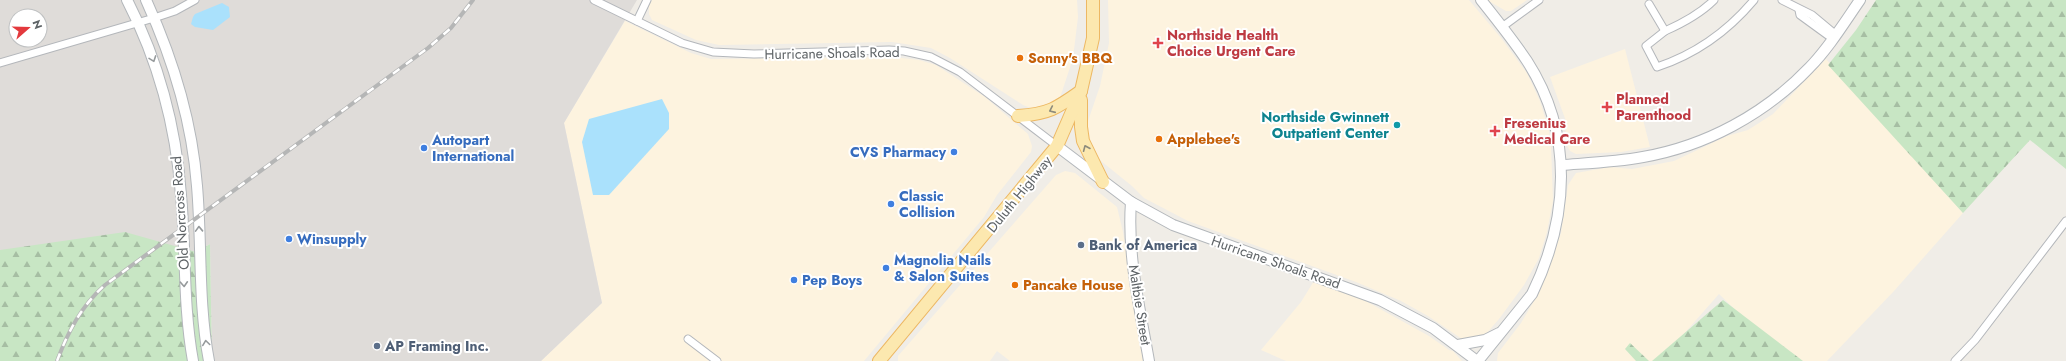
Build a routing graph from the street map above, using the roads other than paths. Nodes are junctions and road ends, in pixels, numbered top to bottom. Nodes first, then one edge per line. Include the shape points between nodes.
1 (128, 0) edge
2 (146, 0) edge
3 (195, 0) edge
4 (594, 0) edge
5 (647, 0) edge
6 (1093, 0) edge
7 (1481, 0) edge
8 (1539, 0) edge
9 (1714, 0) edge
10 (1754, 0) edge
11 (1782, 0) edge
12 (1860, 0) edge
13 (1649, 4) dead end
14 (154, 18) junction
15 (637, 21) junction
16 (138, 23) junction
17 (1502, 27) junction
18 (1665, 31) junction
19 (1835, 37) junction
20 (0, 63) edge
21 (1081, 91) junction
22 (1018, 116) junction
23 (1057, 146) junction
24 (1562, 165) junction
25 (1104, 182) junction
26 (1131, 202) junction
27 (2066, 221) edge
28 (1505, 330) junction
29 (688, 339) dead end
30 (1458, 345) junction
31 (882, 360) edge
32 (193, 361) edge
33 (209, 361) edge
34 (717, 361) edge
35 (1149, 361) edge
36 (1477, 361) edge
37 (1955, 361) edge

1 - 16 street, Old Norcross Road
2 - 14 street, Old Norcross Road
3 - 14 street via 175,11
4 - 15 street, Hurricane Shoals Road
5 - 15 street
6 - 21 main road, Duluth Highway via 1092,38
7 - 17 street
8 - 17 street
9 - 18 street via 1683,23
10 - 18 street via 1739,18 1708,43 1657,67 1646,46
11 - 19 street
12 - 19 street
13 - 18 street
14 - 16 street
33 -> 14 street, Old Norcross Road via 204,324 194,156 176,78
15 - 22 street, Hurricane Shoals Road via 682,43 723,53 874,50 917,54 960,72
16 - 20 street
16 -> 32 street, Old Norcross Road via 166,103 176,152 182,195 187,325
17 - 24 street via 1528,62 1540,85 1553,118
19 - 24 street via 1810,68 1784,92 1754,114 1722,131 1680,148 1643,157
21 -> 22 main road via 1050,111
21 - 23 main road, Duluth Highway
25 -> 21 main road via 1083,141
22 - 23 street, Hurricane Shoals Road
23 - 25 street, Hurricane Shoals Road
23 - 31 main road, Duluth Highway
24 - 28 street via 1560,211 1547,258 1532,294
25 - 26 street, Hurricane Shoals Road
26 - 30 street, Hurricane Shoals Road via 1173,225 1200,236 1330,280 1380,300 1414,316
26 - 35 street, Maltbie Street via 1129,226 1132,258
27 - 37 street via 1980,334
28 - 30 street via 1485,340
28 - 36 street
29 - 34 street
30 - 36 street, Hurricane Shoals Road

